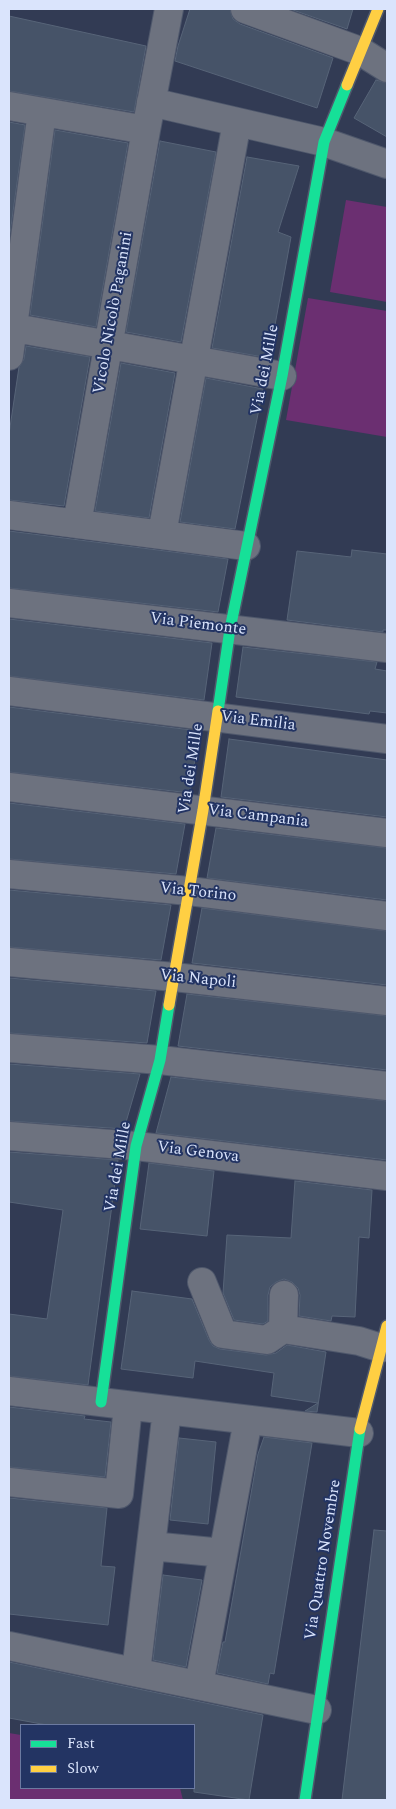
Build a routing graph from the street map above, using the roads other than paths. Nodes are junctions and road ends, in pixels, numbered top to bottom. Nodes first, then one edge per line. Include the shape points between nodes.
1 (169, 9) edge
2 (245, 9) edge
3 (378, 9) edge
4 (360, 51) junction
5 (387, 68) edge
6 (151, 102) junction
7 (9, 106) edge
8 (42, 112) junction
9 (237, 122) junction
10 (146, 130) junction
11 (324, 142) junction
12 (387, 164) edge
13 (10, 327) edge
14 (108, 345) junction
15 (9, 356) edge
16 (194, 361) junction
17 (282, 376) junction
18 (9, 515) edge
19 (78, 524) junction
20 (162, 534) junction
21 (246, 546) junction
22 (9, 603) edge
23 (230, 629) junction
24 (387, 648) edge
25 (9, 691) edge
26 (217, 717) junction
27 (387, 739) edge
28 (9, 787) edge
29 (203, 810) junction
30 (387, 832) edge
31 (9, 874) edge
32 (189, 891) junction
33 (387, 916) edge
34 (9, 962) edge
35 (174, 977) junction
36 (387, 1001) edge
37 (9, 1048) edge
38 (160, 1060) junction
39 (387, 1086) edge
40 (9, 1136) edge
41 (136, 1146) junction
42 (387, 1176) edge
43 (202, 1282) dead end
44 (284, 1295) dead end
45 (283, 1329) junction
46 (384, 1337) edge
47 (9, 1392) edge
48 (101, 1402) junction
49 (128, 1406) junction
50 (167, 1410) junction
51 (248, 1420) junction
52 (359, 1433) junction
53 (9, 1482) edge
54 (151, 1546) junction
55 (223, 1553) junction
56 (9, 1646) edge
57 (136, 1672) junction
58 (199, 1686) junction
59 (317, 1710) junction
60 (305, 1800) edge

1 - 6 street, Vicolo Nicolò Paganini
2 - 4 street
3 - 4 street, Via dei Mille
4 - 5 street
4 - 11 street, Via dei Mille
6 - 9 street
6 - 10 street, Vicolo Nicolò Paganini
7 - 8 street
8 - 10 street
8 - 13 street
9 - 11 street
9 - 16 street
10 - 14 street, Vicolo Nicolò Paganini
11 - 12 street
11 - 17 street, Via dei Mille
13 - 14 street
13 - 15 street
14 - 16 street
14 - 19 street, Vicolo Nicolò Paganini
16 - 17 street
16 - 20 street
17 - 21 street, Via dei Mille
18 - 19 street
19 - 20 street
20 - 21 street
21 - 23 street, Via dei Mille
22 - 23 street, Via Piemonte
23 - 24 street, Via Piemonte
23 - 26 street, Via dei Mille
25 - 26 street, Via Emilia
26 - 27 street, Via Emilia
26 - 29 street, Via dei Mille
28 - 29 street, Via Campania
29 - 30 street, Via Campania
29 - 32 street, Via dei Mille
31 - 32 street, Via Torino
32 - 33 street, Via Torino
32 - 35 street, Via dei Mille
34 - 35 street, Via Napoli
35 - 36 street, Via Napoli
35 - 38 street, Via dei Mille
37 - 38 street
38 - 39 street
38 - 41 street, Via dei Mille
40 - 41 street, Via Genova
41 - 42 street, Via Genova
41 - 48 street, Via dei Mille
43 - 45 street via 223,1334 267,1340
44 - 45 street
45 - 46 street via 359,1341
46 - 52 street, Via Quattro Novembre
47 - 48 street
48 - 49 street
49 - 50 street
49 - 53 street via 119,1494
50 - 51 street
50 - 54 street
51 - 52 street
51 - 55 street
52 - 59 street, Via Quattro Novembre
54 - 55 street
54 - 57 street
55 - 58 street
56 - 57 street
57 - 58 street
58 - 59 street
59 - 60 street, Via Quattro Novembre

